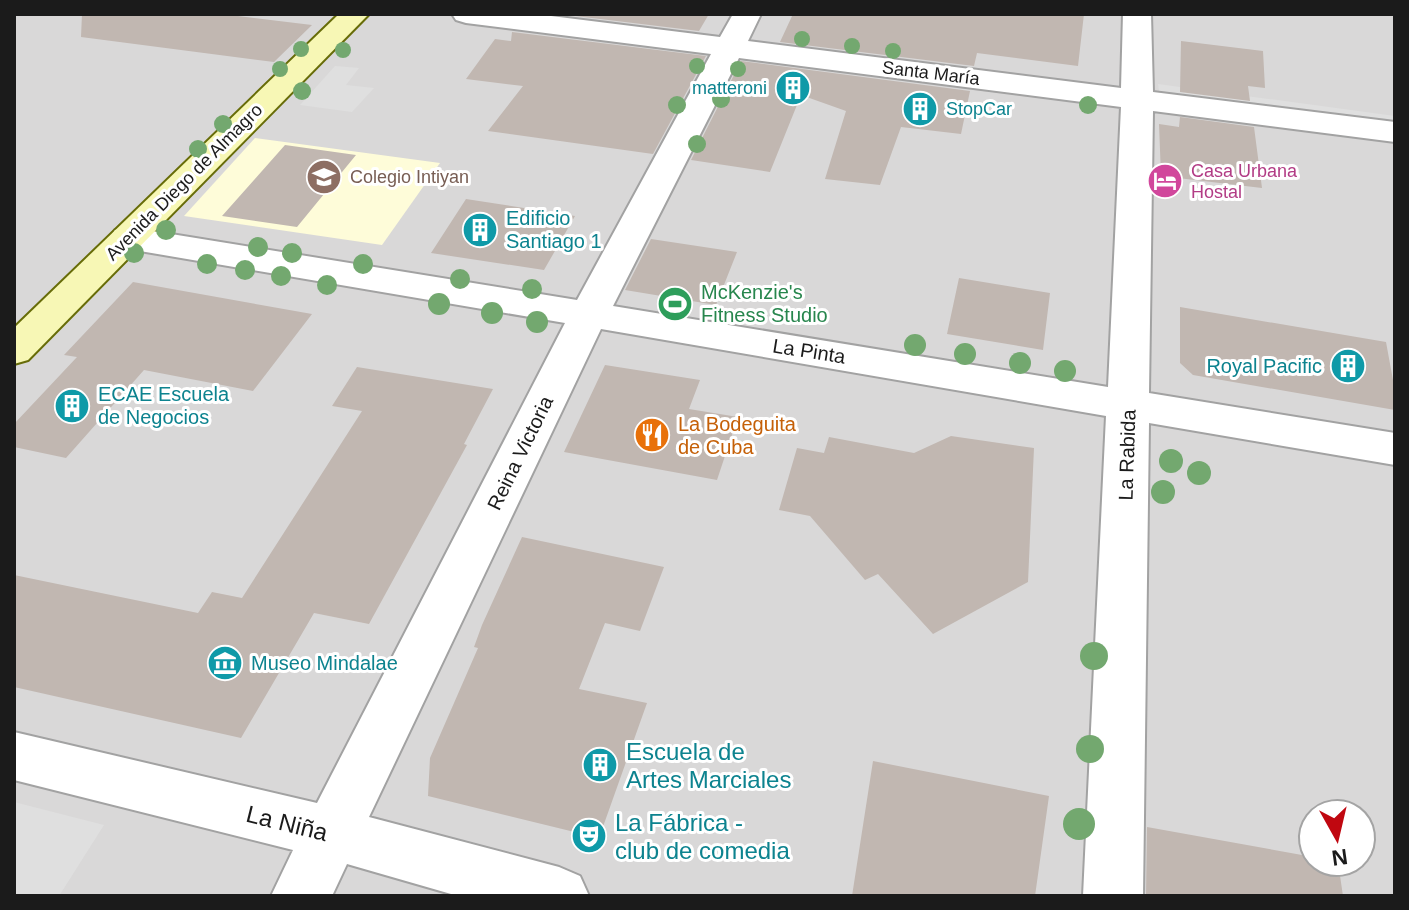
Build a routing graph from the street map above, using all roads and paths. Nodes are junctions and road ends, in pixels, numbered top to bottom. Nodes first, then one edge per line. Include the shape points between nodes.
1 (355, 14) edge
2 (466, 14) edge
3 (747, 14) edge
4 (1137, 14) edge
5 (730, 48) junction
6 (1137, 100) junction
7 (1395, 132) edge
8 (128, 238) junction
9 (589, 315) junction
10 (14, 351) edge
11 (1129, 404) junction
12 (1395, 449) edge
13 (14, 756) edge
14 (330, 833) junction
15 (301, 896) edge
16 (559, 896) edge
17 (1113, 896) edge

1 - 8 street, Avenida Diego de Almagro
2 - 5 street, Santa María
3 - 5 street, Reina Victoria
4 - 6 street, La Rabida
5 - 6 street, Santa María
5 - 9 street, Reina Victoria
6 - 7 street, Santa María
6 - 11 street, La Rabida
8 - 9 street, La Pinta
8 - 10 street, Avenida Diego de Almagro
9 - 11 street, La Pinta
9 - 14 street, Reina Victoria
11 - 12 street, La Pinta
11 - 17 street, La Rabida
13 - 14 street, La Niña
14 - 15 street, Reina Victoria
14 - 16 street, La Niña

